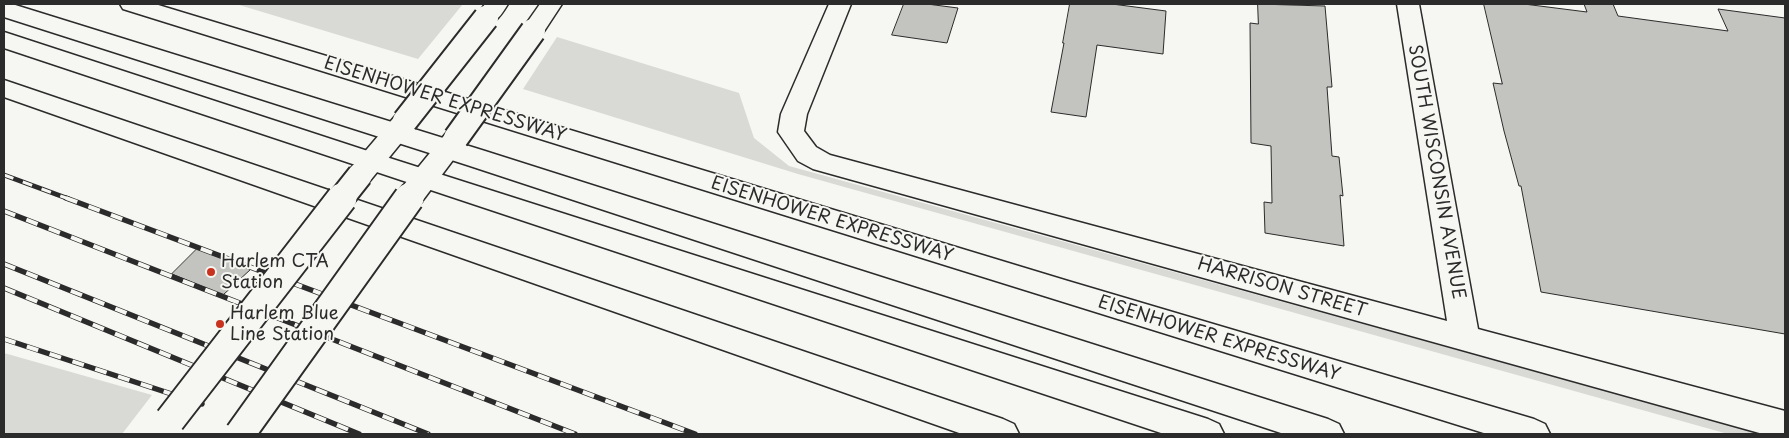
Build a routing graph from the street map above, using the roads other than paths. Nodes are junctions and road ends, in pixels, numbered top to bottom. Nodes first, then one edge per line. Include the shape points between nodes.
1 (131, 4) edge
2 (552, 4) edge
3 (1408, 4) edge
4 (4, 9) edge
5 (838, 9) edge
6 (491, 11) edge
7 (4, 40) edge
8 (4, 88) edge
9 (400, 127) junction
10 (452, 143) junction
11 (366, 168) junction
12 (419, 186) junction
13 (1465, 339) junction
14 (1785, 426) edge
15 (165, 427) edge
16 (240, 434) edge
17 (1003, 434) edge
18 (1208, 434) edge
19 (1328, 434) edge
20 (1534, 434) edge

1 - 20 main road, EISENHOWER EXPRESSWAY
2 - 10 main road, bridge
3 - 13 main road, SOUTH WISCONSIN AVENUE
4 - 9 main road
5 - 13 main road, HARRISON STREET via 794,114 791,132 807,154 822,162
6 - 9 main road, bridge
7 - 11 main road
8 - 17 main road
9 - 10 main road
9 - 11 main road
10 - 12 main road
10 - 19 main road
11 - 12 main road
11 - 15 main road, bridge
12 - 16 main road, bridge
12 - 18 main road
13 - 14 main road, HARRISON STREET

